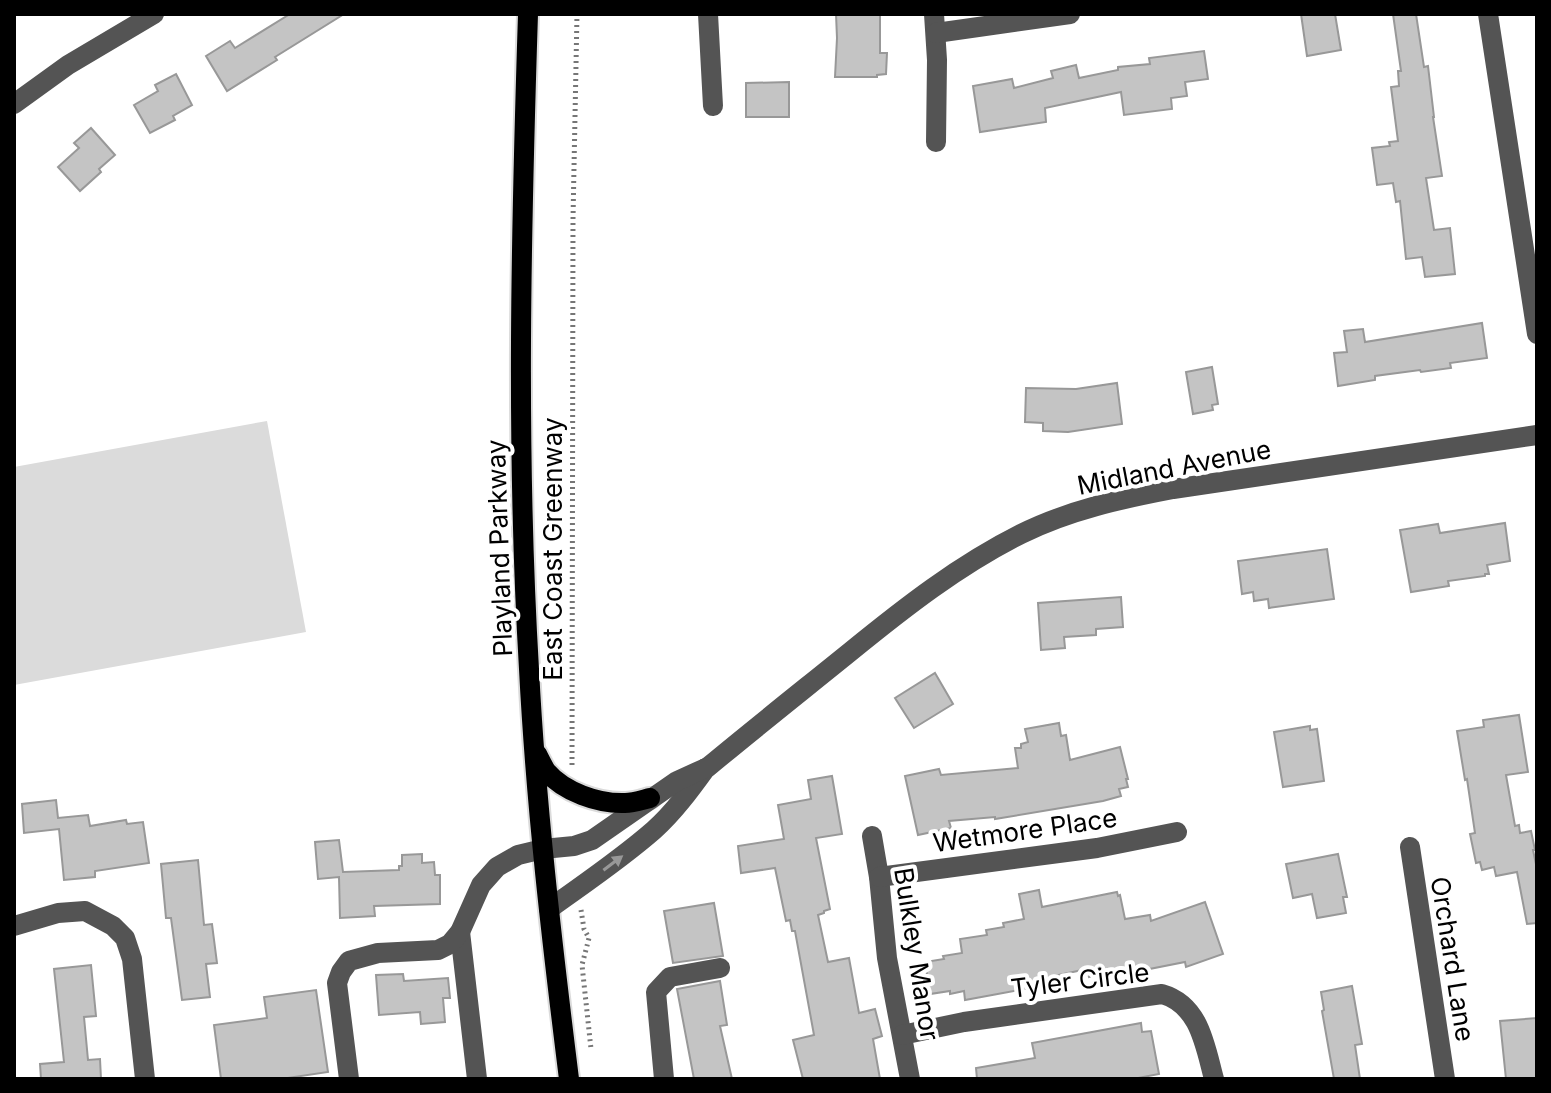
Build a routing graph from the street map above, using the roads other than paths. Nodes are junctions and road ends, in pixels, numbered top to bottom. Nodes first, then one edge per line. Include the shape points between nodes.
1 (154, 14) edge
2 (528, 14) edge
3 (708, 14) edge
4 (1070, 14) edge
5 (1488, 14) edge
6 (935, 23) edge
7 (14, 104) edge
8 (713, 106) dead end
9 (936, 142) dead end
10 (1537, 334) edge
11 (1537, 435) edge
12 (534, 750) junction
13 (708, 767) junction
14 (650, 798) junction
15 (1177, 832) dead end
16 (872, 836) dead end
17 (1410, 847) dead end
18 (543, 849) junction
19 (879, 877) junction
20 (549, 909) junction
21 (14, 926) edge
22 (460, 932) junction
23 (720, 968) dead end
24 (902, 1035) junction
25 (145, 1079) edge
26 (349, 1079) edge
27 (477, 1079) edge
28 (569, 1079) edge
29 (664, 1079) edge
30 (910, 1079) edge
31 (1214, 1079) edge
32 (1445, 1079) edge

1 - 7 street
2 - 12 main road, Playland Parkway via 522,471
3 - 8 street
4 - 6 street
5 - 10 street
6 - 9 street
11 - 13 street, Midland Avenue via 1173,489 1068,514 1023,533 941,582
12 - 14 main road via 546,770 569,789 626,803
12 - 18 main road, Playland Parkway
13 - 14 street, Midland Avenue
20 -> 13 street, Midland Avenue via 656,828
14 - 18 street, Midland Avenue via 592,840
15 - 19 street, Wetmore Place
16 - 19 street, Bulkley Manor
17 - 32 street, Orchard Lane
18 - 20 main road, Playland Parkway
18 - 22 street, Midland Avenue via 497,867 481,885
19 - 24 street, Bulkley Manor
20 - 28 main road, Playland Parkway
21 - 25 street via 85,911 125,938
22 - 26 street via 438,950 378,953 349,961 337,983
22 - 27 street
23 - 29 street via 670,977 656,992
24 - 30 street, Bulkley Manor
24 - 31 street, Tyler Circle via 1162,994 1173,997 1195,1018

